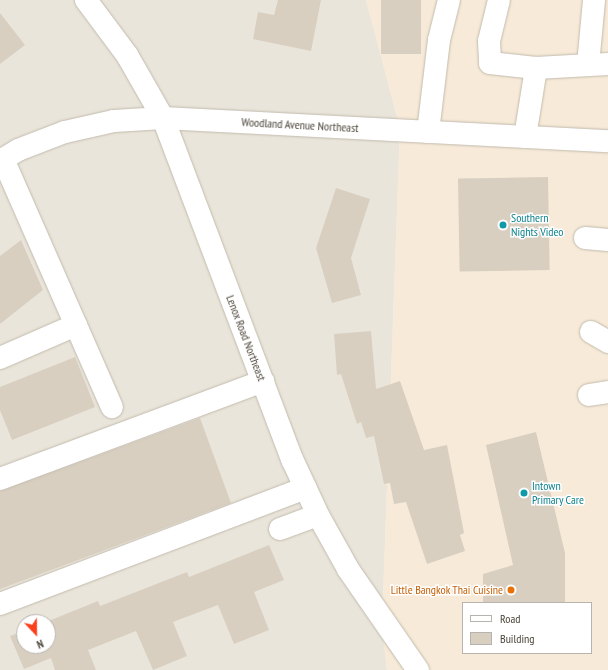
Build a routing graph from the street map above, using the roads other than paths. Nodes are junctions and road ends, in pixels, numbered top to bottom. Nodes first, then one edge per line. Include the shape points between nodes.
1 (86, 0) edge
2 (449, 0) edge
3 (499, 0) edge
4 (594, 0) edge
5 (598, 65) edge
6 (536, 68) junction
7 (163, 118) junction
8 (428, 132) junction
9 (525, 137) junction
10 (595, 147) edge
11 (2, 160) edge
12 (585, 238) dead end
13 (608, 240) edge
14 (76, 325) junction
15 (0, 358) edge
16 (263, 381) junction
17 (112, 407) dead end
18 (0, 479) edge
19 (306, 488) junction
20 (318, 515) junction
21 (280, 529) dead end
22 (0, 604) edge
23 (418, 670) edge

1 - 7 street, Lenox Road Northeast via 127,55
2 - 8 street via 439,40
3 - 6 street via 489,41 490,63
4 - 5 street
5 - 6 street
6 - 9 street
7 - 8 street, Woodland Avenue Northeast
7 - 11 street, Woodland Avenue Northeast via 114,121 65,132 18,150
7 - 16 street, Lenox Road Northeast
8 - 9 street, Woodland Avenue Northeast
9 - 10 street, Woodland Avenue Northeast
11 - 14 street
12 - 13 street
14 - 15 street
14 - 17 street
16 - 18 street
16 - 19 street, Lenox Road Northeast
19 - 20 street, Lenox Road Northeast
19 - 22 street
20 - 21 street
20 - 23 street, Lenox Road Northeast via 348,569

